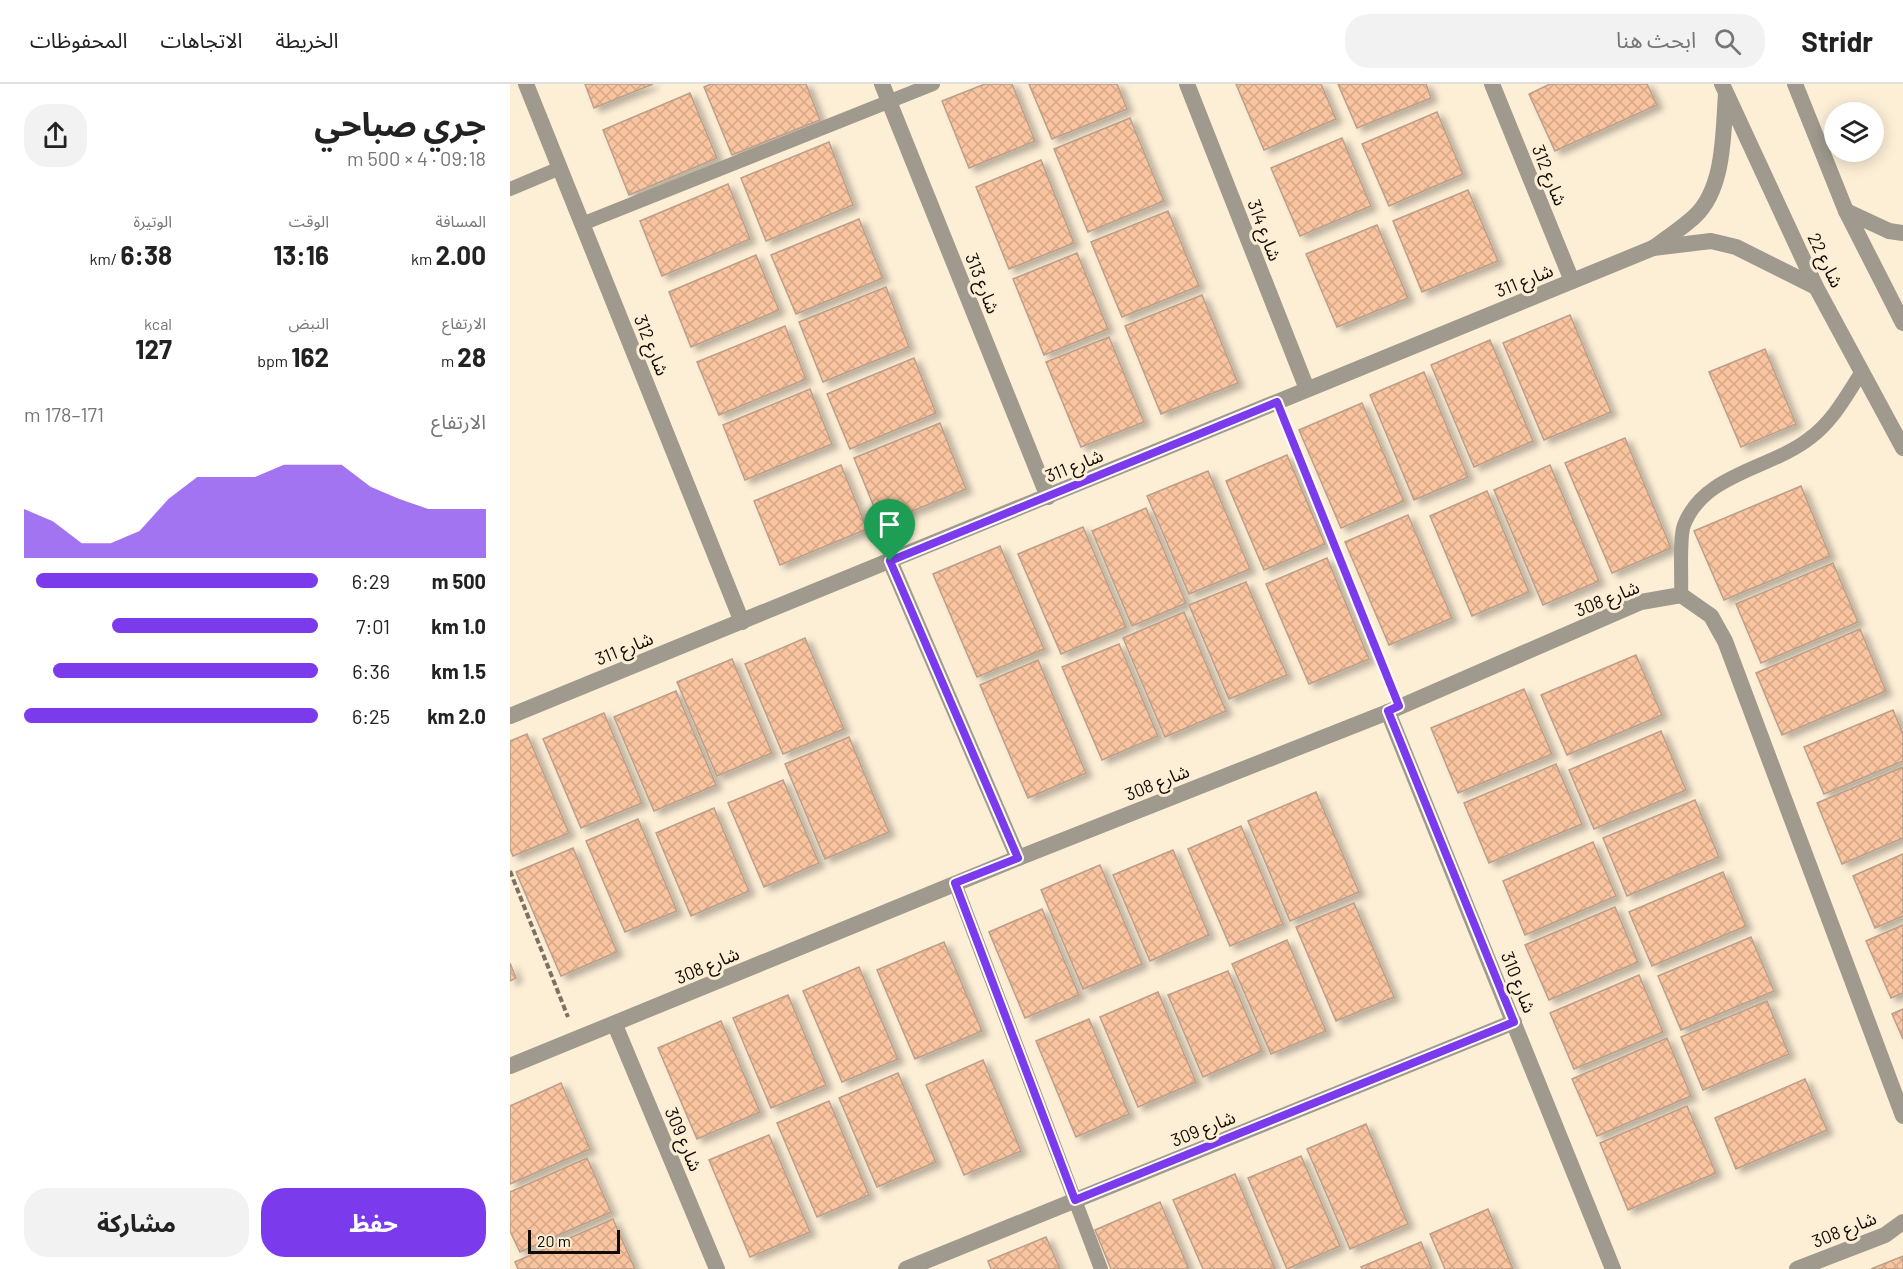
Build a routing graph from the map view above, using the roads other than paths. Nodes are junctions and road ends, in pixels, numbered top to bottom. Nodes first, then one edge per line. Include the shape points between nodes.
1 (526, 84) edge
2 (882, 84) edge
3 (933, 84) edge
4 (1187, 84) edge
5 (1492, 84) edge
6 (1795, 84) edge
7 (1724, 89) edge
8 (889, 101) junction
9 (560, 168) junction
10 (510, 189) edge
11 (1846, 211) junction
12 (582, 224) junction
13 (1903, 233) edge
14 (1653, 248) junction
15 (1572, 281) junction
16 (1816, 287) junction
17 (1903, 323) edge
18 (1861, 373) junction
19 (1307, 389) junction
20 (1903, 448) edge
21 (1048, 497) junction
22 (890, 561) junction
23 (1681, 595) junction
24 (742, 622) junction
25 (1394, 709) junction
26 (510, 716) edge
27 (1018, 858) junction
28 (955, 883) junction
29 (1514, 1022) junction
30 (615, 1025) junction
31 (510, 1066) edge
32 (1903, 1116) edge
33 (1075, 1200) junction
34 (1903, 1222) edge
35 (717, 1269) edge
36 (906, 1269) edge
37 (1101, 1269) edge
38 (1613, 1269) edge
39 (1797, 1269) edge

1 - 9 street, شارع 312
2 - 8 street, شارع 313
3 - 8 lane
4 - 19 street, شارع 314
5 - 15 street, شارع 312
6 - 11 street
7 - 14 street, شارع 311 via 1721,160 1713,186 1696,216
7 - 16 street, شارع 22
8 - 12 lane
8 - 21 street, شارع 313
9 - 10 lane
9 - 12 street, شارع 312
11 - 13 street via 1889,231
11 - 17 street
12 - 24 street, شارع 312
14 - 15 street, شارع 311
14 - 16 street, شارع 311 via 1712,241 1736,247
15 - 19 street, شارع 311
16 - 18 street, شارع 22
18 - 20 street, شارع 22
18 - 23 lane via 1832,418 1810,439 1723,482 1700,502 1683,526
19 - 21 street, شارع 311
21 - 22 street, شارع 311
22 - 24 street, شارع 311
22 - 27 street
23 - 25 street, شارع 308 via 1641,602
23 - 32 street via 1711,616 1725,642
24 - 26 street, شارع 311
25 - 27 street, شارع 308
25 - 29 street, شارع 310
27 - 28 street, شارع 308
28 - 30 street, شارع 308
28 - 33 lane
29 - 33 street, شارع 309
29 - 38 street, شارع 310
30 - 31 street, شارع 308
30 - 35 street, شارع 309
33 - 36 street, شارع 309
33 - 37 lane
34 - 39 street, شارع 308 via 1885,1235

